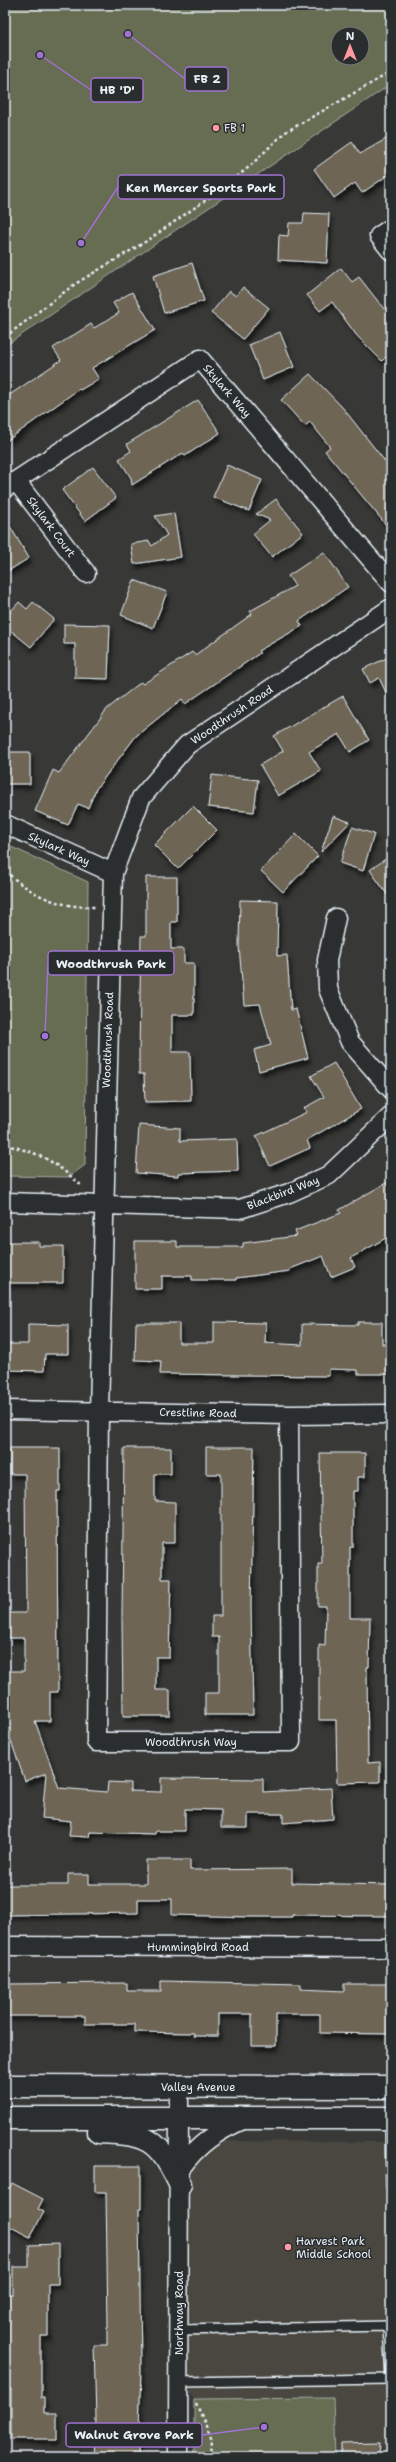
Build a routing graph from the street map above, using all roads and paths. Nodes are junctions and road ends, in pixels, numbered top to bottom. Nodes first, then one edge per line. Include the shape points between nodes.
1 (391, 72) edge
2 (391, 228) edge
3 (391, 251) edge
4 (5, 337) edge
5 (10, 484) edge
6 (86, 573) dead end
7 (391, 583) edge
8 (391, 608) edge
9 (5, 824) edge
10 (5, 871) edge
11 (113, 873) junction
12 (112, 907) junction
13 (336, 918) dead end
14 (391, 1089) edge
15 (391, 1116) edge
16 (5, 1145) edge
17 (5, 1202) edge
18 (103, 1204) junction
19 (5, 1410) edge
20 (99, 1411) junction
21 (391, 1414) edge
22 (289, 1415) junction
23 (5, 1946) edge
24 (391, 1948) edge
25 (5, 2086) edge
26 (179, 2086) junction
27 (391, 2087) edge
28 (5, 2118) edge
29 (56, 2118) junction
30 (246, 2118) junction
31 (390, 2118) edge
32 (179, 2119) junction
33 (180, 2177) junction
34 (391, 2187) edge
35 (178, 2330) junction
36 (179, 2382) junction
37 (178, 2457) edge
38 (211, 2457) edge

1 - 4 path via 284,133 220,191 145,242 75,284
2 - 3 street via 379,236
5 - 6 street, Skylark Court
5 - 7 street, Skylark Way via 200,359
8 - 11 street, Woodthrush Road via 187,745 141,798
9 - 11 street, Skylark Way
10 - 12 path via 21,885 53,903
11 - 12 street, Woodthrush Road
12 - 18 street, Woodthrush Road
13 - 14 street via 327,960 328,989 350,1042
15 - 18 street, Blackbird Way via 329,1175 289,1193 240,1209
16 - 18 path via 26,1150 55,1163
17 - 18 street, Blackbird Way
18 - 20 street, Woodthrush Road
19 - 20 street, Crestline Road
20 - 22 street, Crestline Road
20 - 22 street, Woodthrush Way via 96,1742 291,1742
21 - 22 street, Crestline Road
23 - 24 street, Hummingbird Road
25 - 26 main road, Valley Avenue
26 - 27 main road, Valley Avenue
26 - 32 street, Northway Road
28 - 29 main road
29 - 32 main road
29 - 33 main road via 88,2131 123,2133 149,2140 166,2156
30 - 31 main road
30 - 32 main road
30 - 33 street via 214,2133 191,2154
31 - 34 lane
32 - 33 street, Northway Road
33 - 35 street, Northway Road
35 - 36 street, Northway Road
35 - 36 lane via 388,2326 391,2379
36 - 37 street, Northway Road
36 - 38 path via 198,2405 212,2440

